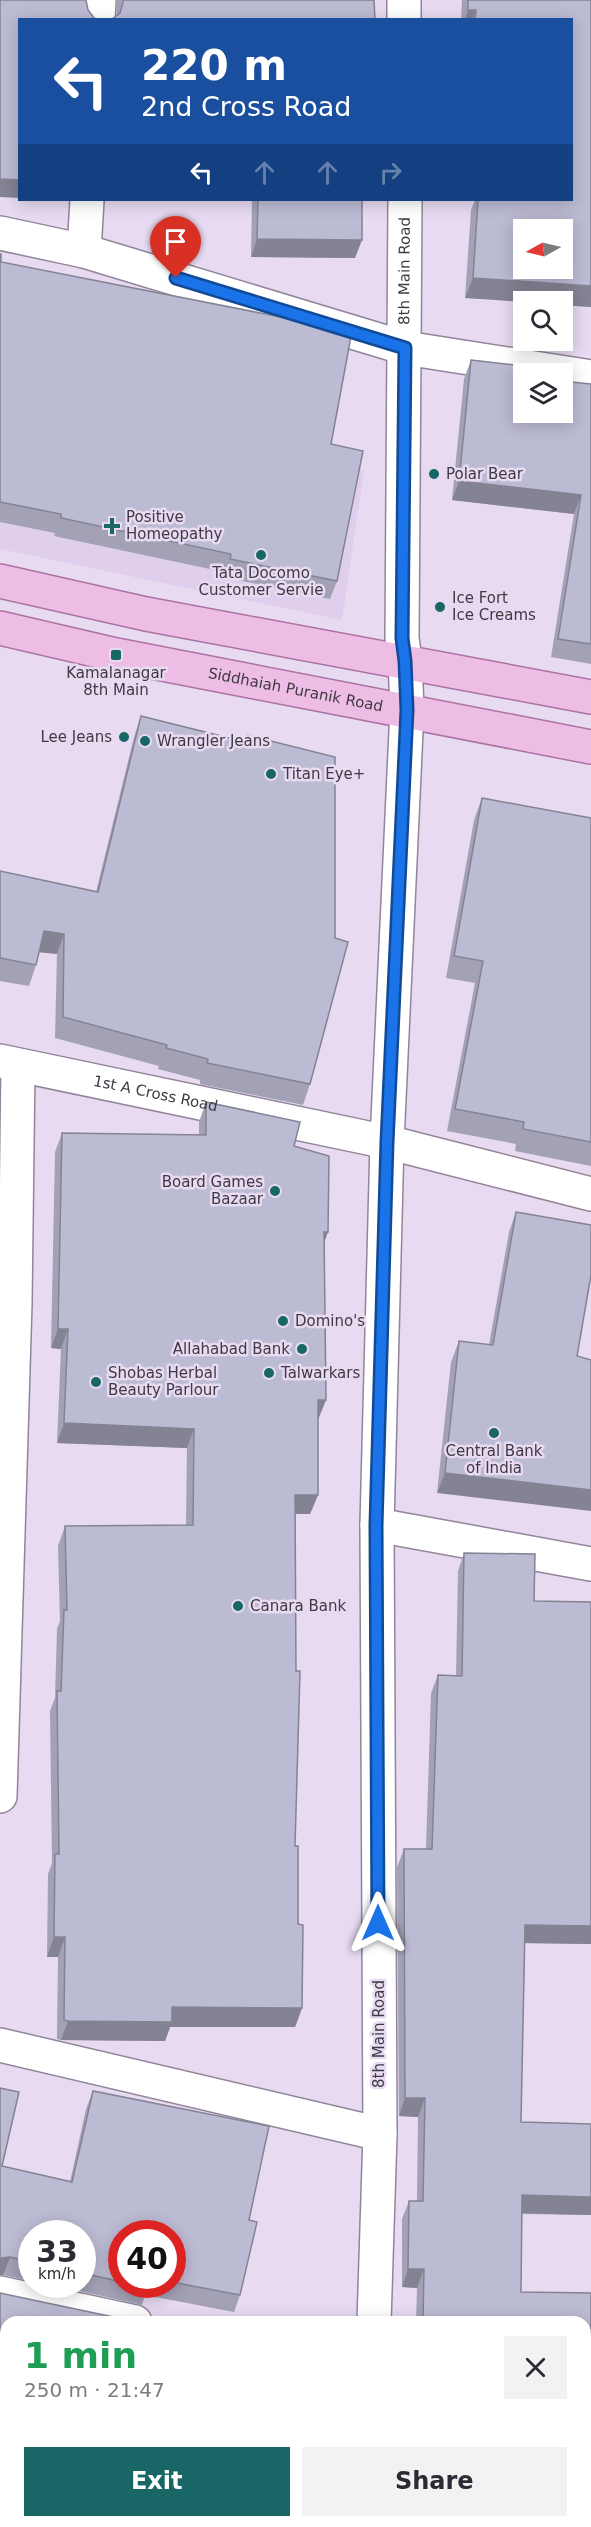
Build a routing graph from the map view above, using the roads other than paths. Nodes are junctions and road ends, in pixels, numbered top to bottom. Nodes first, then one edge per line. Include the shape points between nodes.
1 (99, 0) edge
2 (404, 0) edge
3 (98, 18) edge
4 (404, 18) edge
5 (87, 201) edge
6 (405, 201) edge
7 (0, 233) edge
8 (84, 251) junction
9 (405, 348) junction
10 (591, 376) edge
11 (0, 581) edge
12 (0, 628) edge
13 (405, 661) junction
14 (591, 697) edge
15 (407, 710) junction
16 (591, 747) edge
17 (9, 1064) edge
18 (387, 1142) junction
19 (591, 1194) edge
20 (7, 1301) edge
21 (376, 1525) junction
22 (4, 1558) edge
23 (591, 1564) edge
24 (0, 1796) edge
25 (0, 2045) edge
26 (380, 2134) junction
27 (0, 2293) edge
28 (107, 2316) edge
29 (374, 2316) edge

1 - 3 street
2 - 4 street
5 - 8 street
6 - 9 street, 8th Main Road
7 - 8 street
8 - 9 street
9 - 10 street
9 - 13 street, 8th Main Road
11 - 13 main road via 146,614
12 - 15 main road, Siddhaiah Puranik Road via 116,655
13 - 14 main road
13 - 15 street, 8th Main Road
15 - 16 main road, Siddhaiah Puranik Road
15 - 18 street, 8th Main Road
17 - 18 street, 1st A Cross Road
17 - 20 street
18 - 19 street, 1st A Cross Road
18 - 21 street, 8th Main Road
20 - 22 street
21 - 23 street
21 - 26 street, 8th Main Road
22 - 24 street
25 - 26 street
26 - 29 street, 8th Main Road
27 - 28 street

